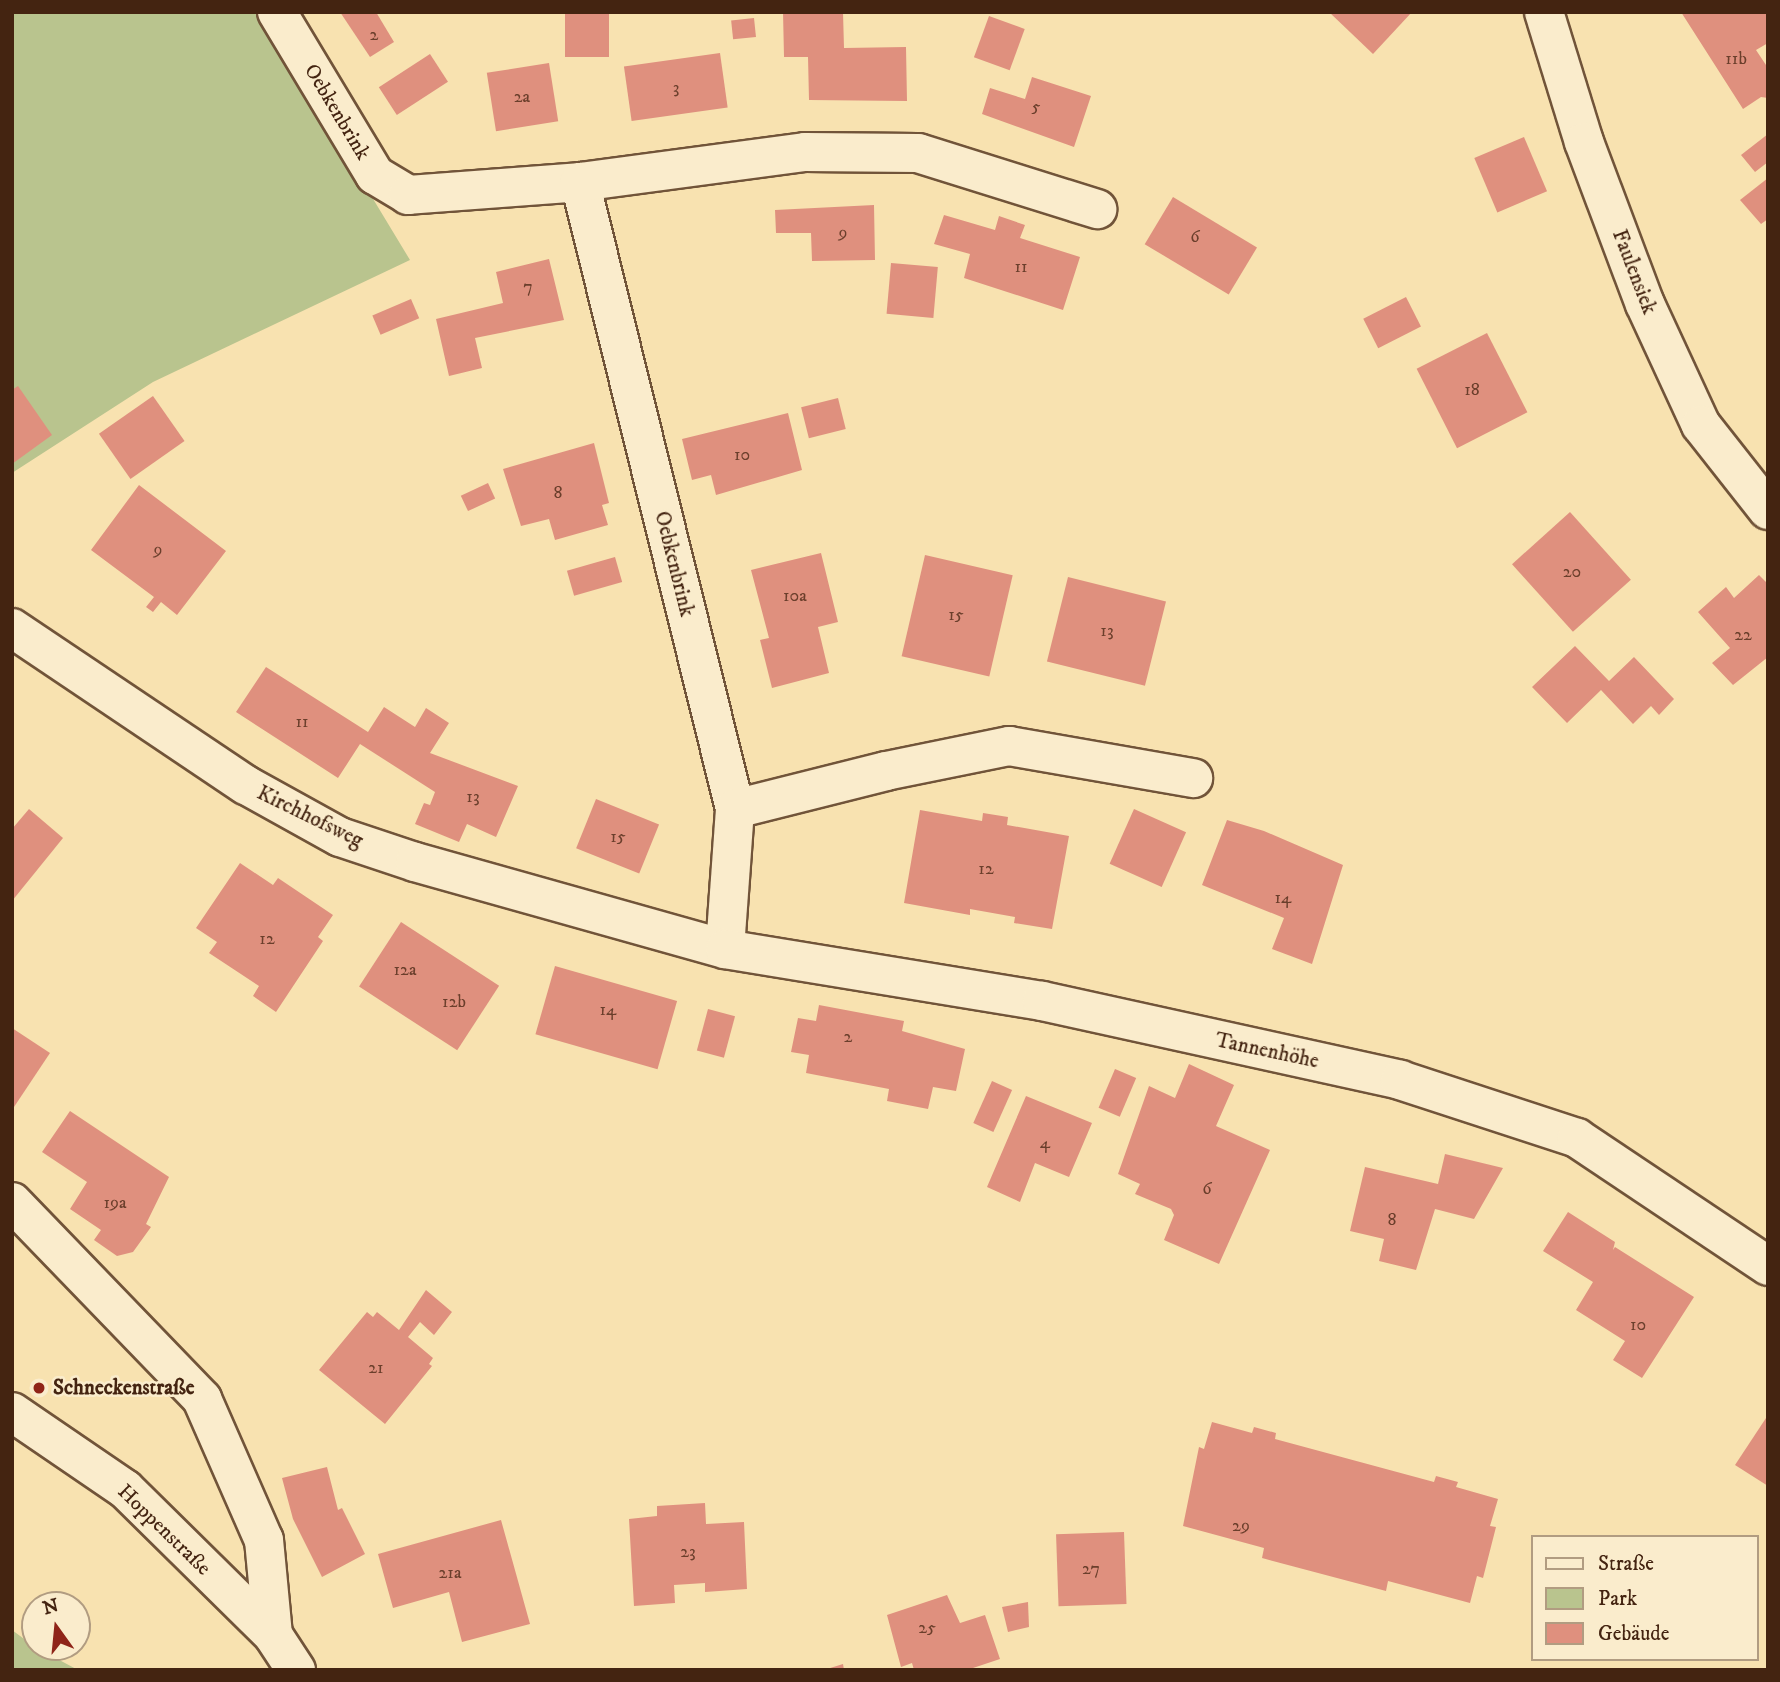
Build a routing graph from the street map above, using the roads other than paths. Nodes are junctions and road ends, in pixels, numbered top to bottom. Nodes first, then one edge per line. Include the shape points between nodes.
1 (277, 12) edge
2 (1544, 12) edge
3 (580, 183) junction
4 (1097, 209) dead end
5 (1768, 510) edge
6 (12, 628) edge
7 (1193, 778) dead end
8 (735, 809) junction
9 (726, 949) junction
10 (12, 1202) edge
11 (1768, 1266) edge
12 (12, 1412) edge
13 (273, 1635) junction
14 (296, 1670) edge

1 - 3 street, Oebkenbrink via 375,175 408,195
2 - 5 street, Faulensiek via 1584,142 1644,304 1701,425
3 - 4 street, Oebkenbrink via 804,152 918,153
3 - 8 street, Oebkenbrink
6 - 9 street, Kirchhofsweg via 246,785 340,837
7 - 8 street via 1009,747 886,771
8 - 9 street, Oebkenbrink
9 - 11 street, Tannenhöhe via 1042,1002 1400,1080 1577,1138
10 - 13 street via 202,1398 264,1539
12 - 13 street, Hoppenstraße via 125,1489
13 - 14 street, Hoppenstraße

